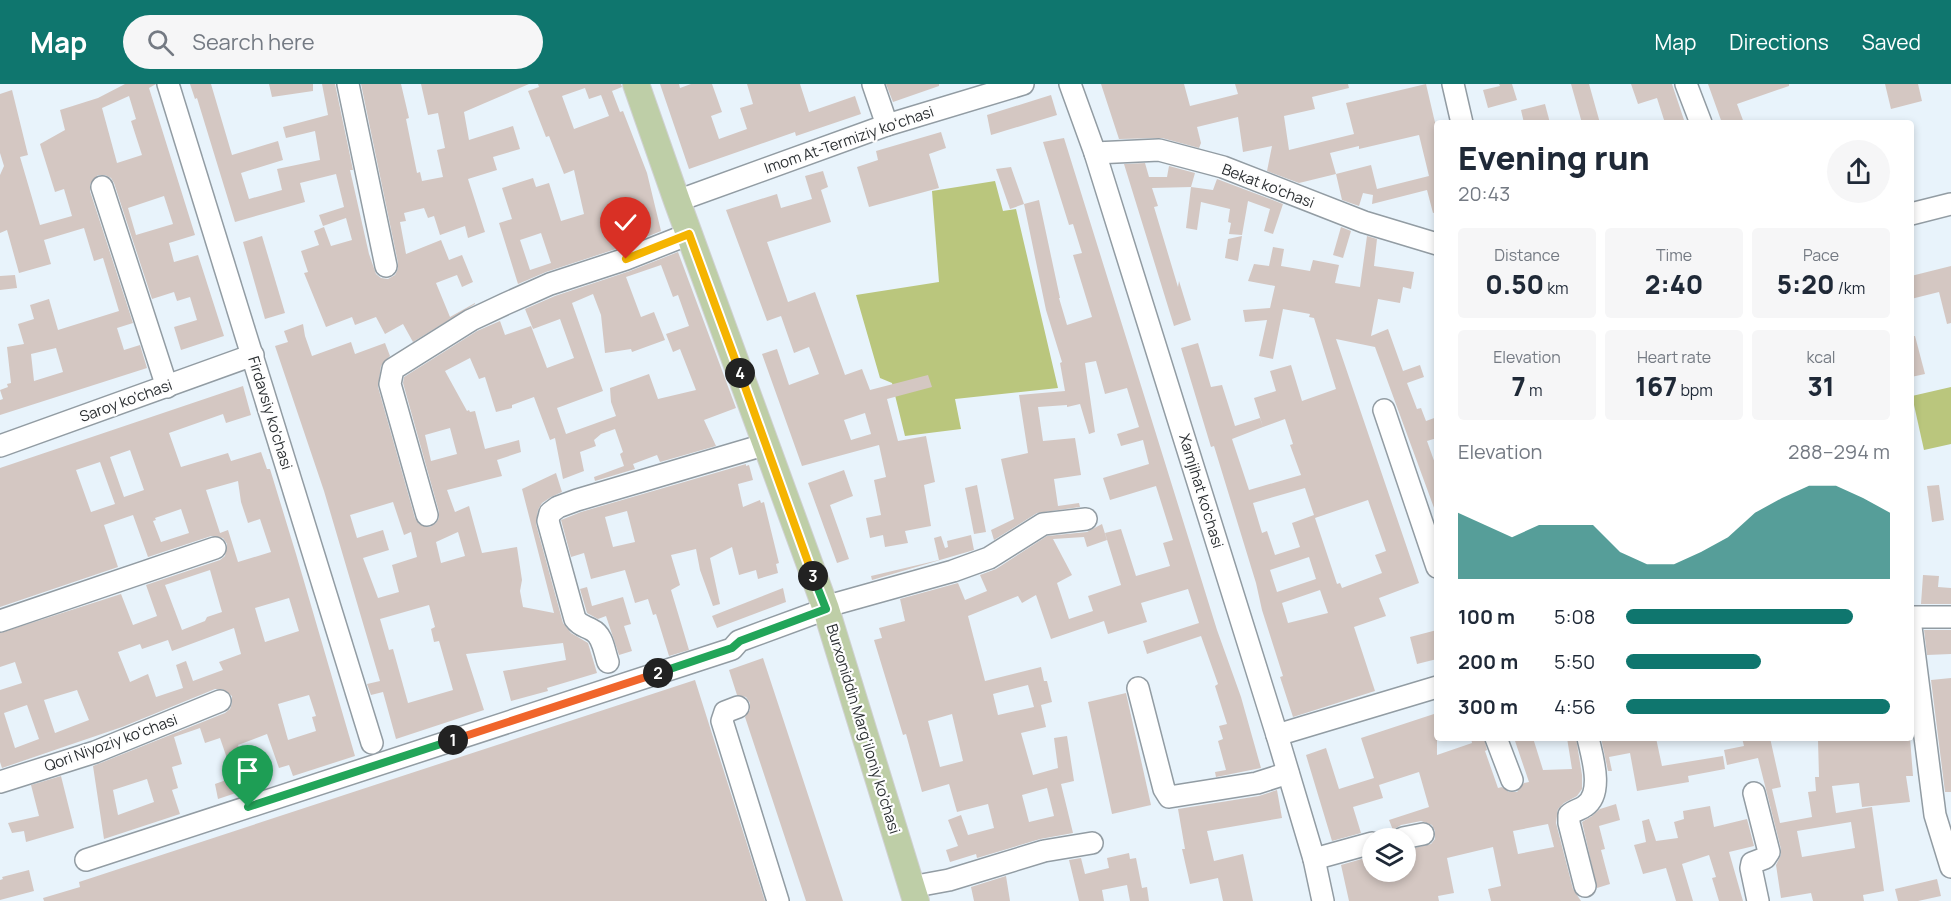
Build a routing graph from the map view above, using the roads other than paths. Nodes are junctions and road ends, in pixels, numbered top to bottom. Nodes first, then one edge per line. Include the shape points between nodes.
1 (168, 84) edge
2 (348, 84) edge
3 (636, 84) edge
4 (873, 84) edge
5 (1023, 84) edge
6 (1070, 84) edge
7 (1453, 84) edge
8 (1686, 84) edge
9 (1461, 120) edge
10 (1700, 120) edge
11 (887, 125) junction
12 (1095, 153) junction
13 (102, 187) dead end
14 (677, 201) junction
15 (1951, 204) edge
16 (1914, 213) edge
17 (689, 234) junction
18 (1434, 243) edge
19 (386, 266) dead end
20 (252, 355) junction
21 (166, 387) junction
22 (1384, 410) dead end
23 (767, 444) junction
24 (0, 446) edge
25 (427, 515) dead end
26 (1086, 519) dead end
27 (215, 548) dead end
28 (1434, 558) edge
29 (825, 608) junction
30 (1914, 617) edge
31 (1951, 617) edge
32 (0, 621) edge
33 (1914, 655) edge
34 (608, 662) dead end
35 (1138, 688) dead end
36 (1434, 688) edge
37 (220, 701) dead end
38 (738, 707) dead end
39 (1277, 735) junction
40 (1497, 741) edge
41 (1589, 741) edge
42 (372, 742) dead end
43 (1288, 773) junction
44 (1512, 780) dead end
45 (0, 782) edge
46 (1754, 793) dead end
47 (1092, 843) dead end
48 (1362, 846) edge
49 (1314, 859) junction
50 (86, 860) dead end
51 (1951, 867) edge
52 (1585, 886) dead end
53 (914, 894) edge
54 (778, 901) edge
55 (1323, 901) edge
56 (1758, 901) edge

1 - 20 street, Firdavsiy ko'chasi
2 - 19 street
3 - 14 main road, Burxoniddin Marg’iloniy ko’chasi
4 - 11 street
5 - 11 street, Imom At-Termiziy koʻchasi
6 - 12 street, Xamjihat ko'chasi
7 - 9 street
8 - 10 street
11 - 14 street, Imom At-Termiziy koʻchasi
12 - 18 street, Bekat ko'chasi via 1159,150 1212,164 1364,222
12 - 39 street, Xamjihat ko'chasi
13 - 21 street
14 - 17 main road, Burxoniddin Marg’iloniy ko’chasi
15 - 16 street
17 - 23 main road, Burxoniddin Marg’iloniy ko’chasi
17 - 25 street via 505,304 471,320 393,369 390,384
20 - 21 street, Saroy ko'chasi
20 - 42 street, Firdavsiy ko'chasi
21 - 24 street, Saroy ko'chasi
22 - 28 street
23 - 29 main road, Burxoniddin Marg’iloniy ko’chasi
23 - 34 street via 577,500 550,513 548,521 575,619 599,636
26 - 29 street via 1042,524 989,558
27 - 32 street
29 - 50 street via 740,641 732,648
29 - 53 main road, Burxoniddin Marg’iloniy ko’chasi
30 - 31 street
33 - 51 street via 1935,815
35 - 43 street via 1169,797 1257,783
36 - 39 street
37 - 45 street, Qori Niyoziy koʻchasi via 95,752
38 - 54 street via 725,712 722,721
39 - 43 street, Xamjihat ko'chasi
40 - 44 street
41 - 52 street via 1596,776 1593,795 1586,806 1569,814
43 - 49 street, Xamjihat ko'chasi
46 - 56 street via 1768,852 1751,868
47 - 53 street via 1044,851
48 - 49 street
49 - 55 street, Xamjihat ko'chasi

